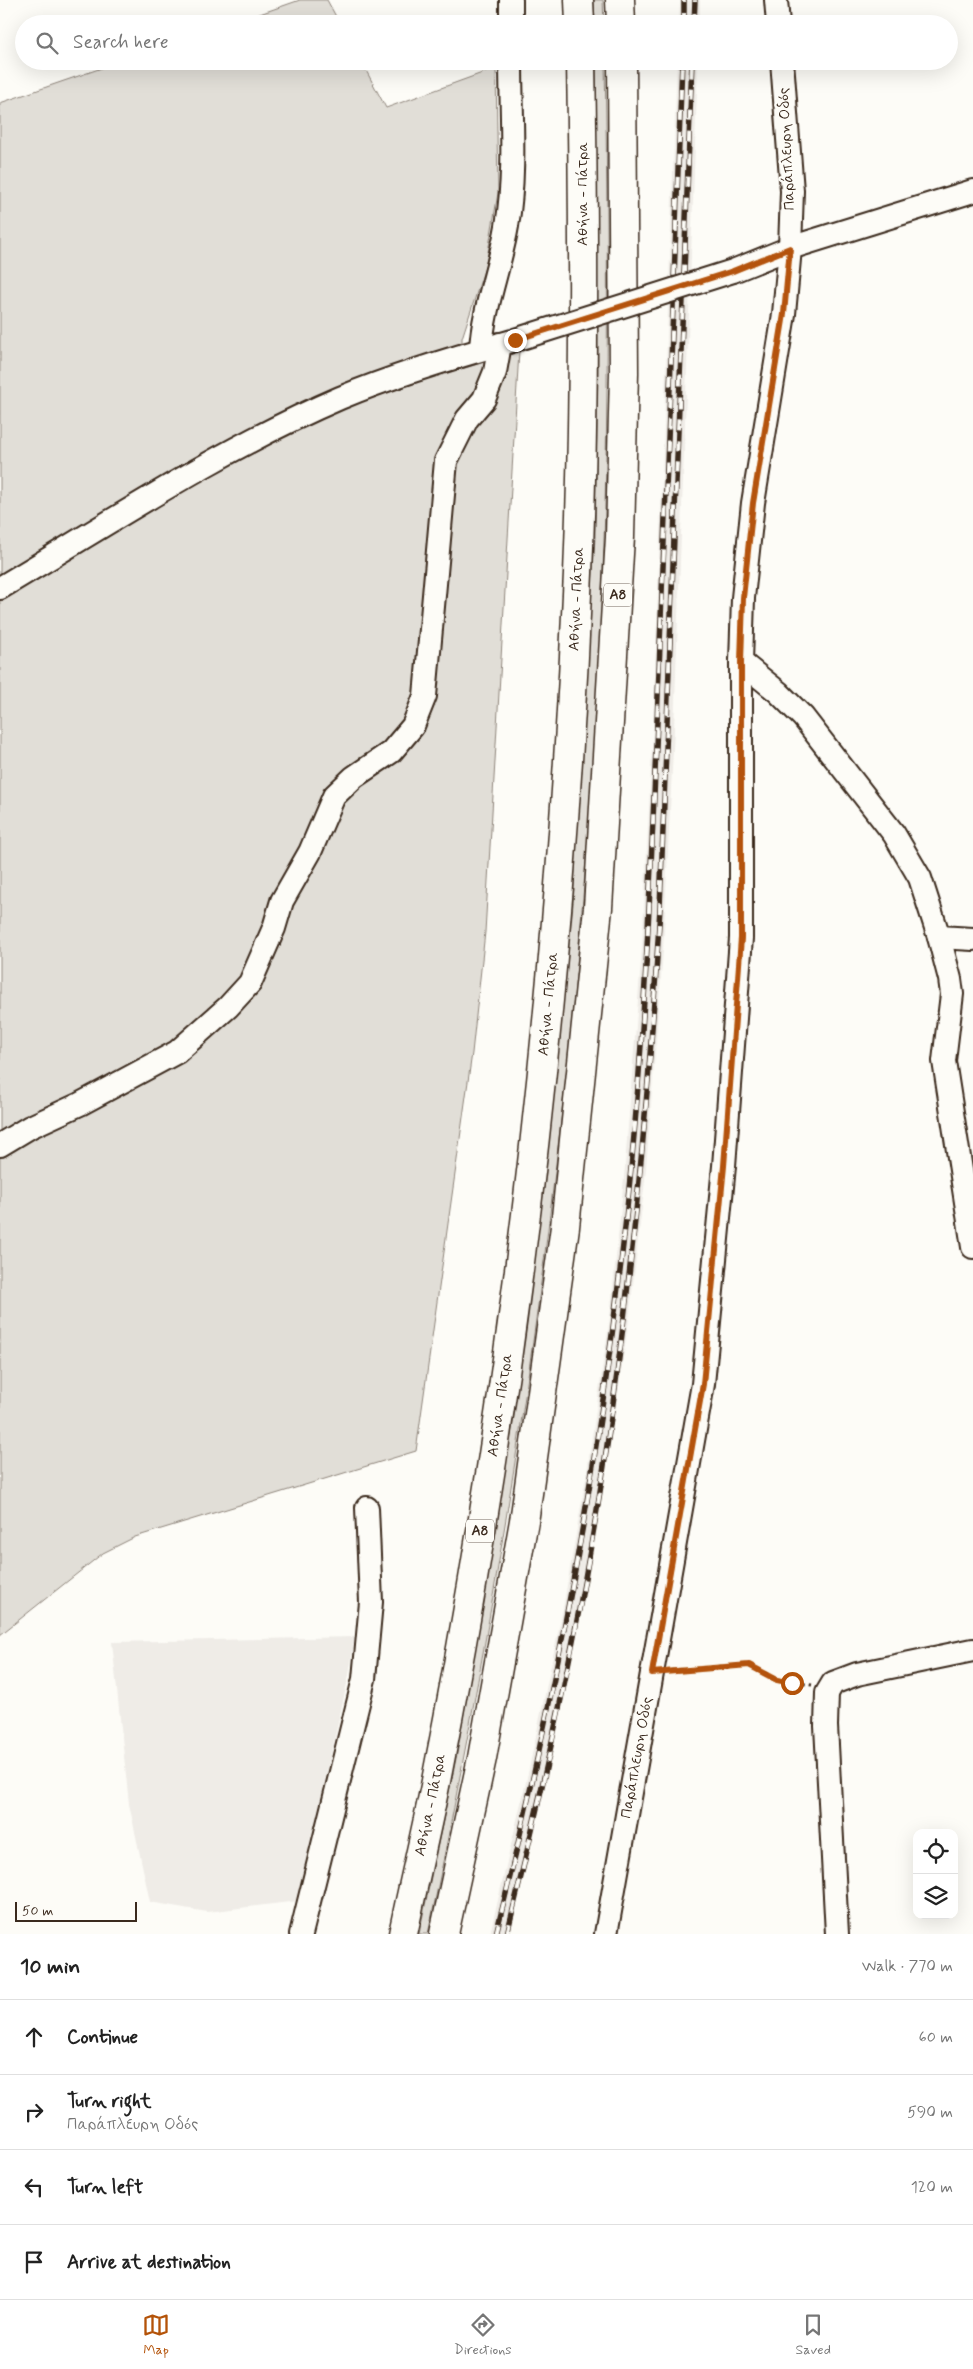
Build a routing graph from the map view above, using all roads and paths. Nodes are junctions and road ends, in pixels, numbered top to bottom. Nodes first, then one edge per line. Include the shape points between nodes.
1 (579, 0) edge
2 (620, 0) edge
3 (776, 0) edge
4 (580, 15) edge
5 (620, 15) edge
6 (777, 15) edge
7 (511, 70) edge
8 (581, 70) edge
9 (622, 70) edge
10 (783, 70) edge
11 (973, 191) edge
12 (790, 248) junction
13 (499, 344) junction
14 (0, 588) edge
15 (741, 662) junction
16 (939, 937) junction
17 (973, 939) edge
18 (0, 1145) edge
19 (973, 1247) edge
20 (367, 1508) dead end
21 (973, 1650) edge
22 (652, 1673) junction
23 (831, 1687) junction
24 (301, 1934) edge
25 (403, 1934) edge
26 (444, 1934) edge
27 (606, 1934) edge
28 (837, 1934) edge

1 - 4 highway
2 - 5 highway
3 - 6 street
7 - 13 street via 512,158 508,223 483,327
8 - 25 highway, Αθήνα - Πάτρα / Α8 via 583,374 580,537 556,922 529,1187 496,1426 442,1750
9 - 26 highway, Α8 via 624,373 620,537 594,948 565,1227 524,1515 478,1775
10 - 12 street, Παράπλευρη Οδός via 792,191
11 - 12 street
12 - 13 street, bridge via 733,271
12 - 15 street, Παράπλευρη Οδός via 784,314 753,503 743,598
13 - 14 street via 341,398 289,422 195,473
13 - 18 street via 495,372 484,399 467,419 446,461 425,696 413,726 391,752 354,777 334,796 310,852 282,901 250,983 228,1007 178,1052
15 - 16 street via 803,717 894,834 920,878
15 - 22 street, Παράπλευρη Οδός via 741,938 724,1166 703,1384
16 - 17 street
16 - 19 street via 952,994 945,1054 946,1085
20 - 24 street via 371,1602 364,1679
21 - 23 street via 857,1674 833,1683
22 - 23 path via 749,1665 777,1680
22 - 27 street, Παράπλευρη Οδός
23 - 28 street via 826,1726

